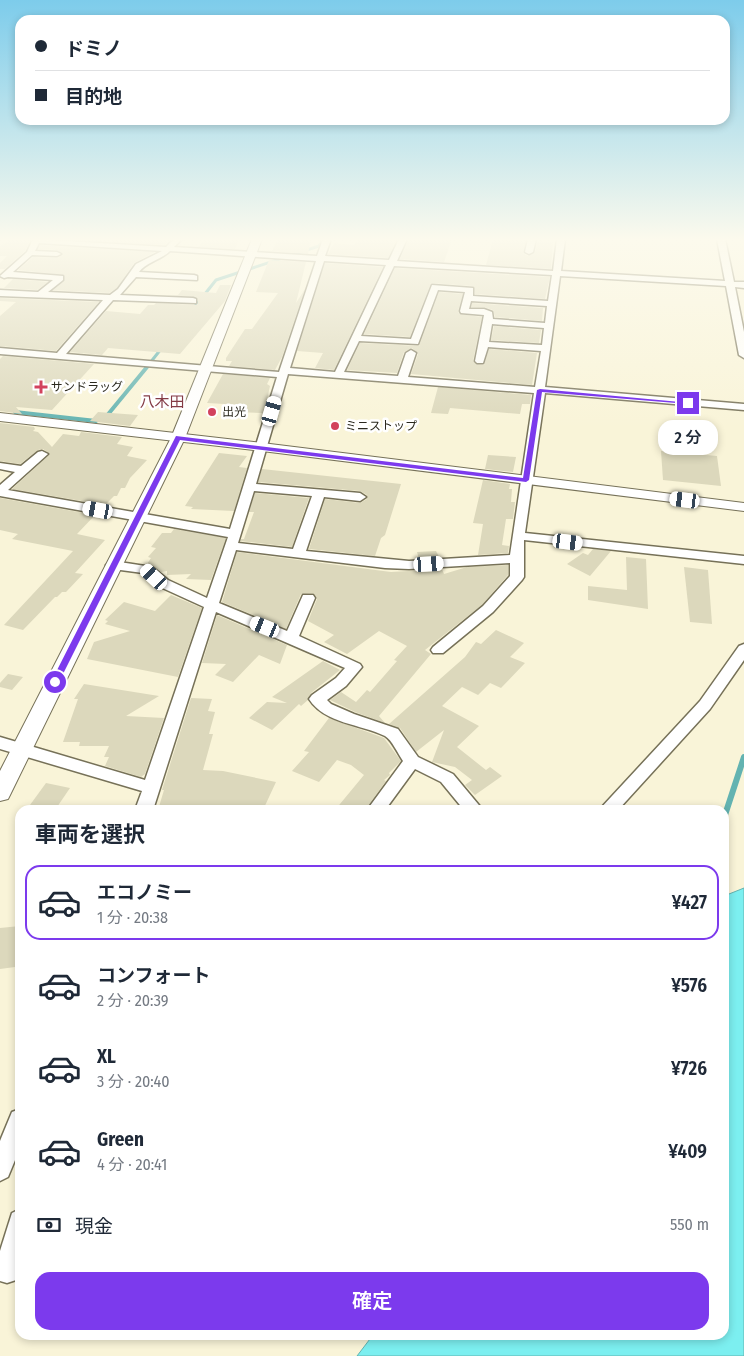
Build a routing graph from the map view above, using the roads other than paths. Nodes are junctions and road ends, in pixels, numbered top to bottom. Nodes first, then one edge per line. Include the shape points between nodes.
1 (108, 302) edge
2 (232, 302) edge
3 (306, 302) edge
4 (373, 302) edge
5 (430, 302) edge
6 (467, 302) edge
7 (528, 302) edge
8 (733, 302) edge
9 (552, 304) joint
10 (489, 322) junction
11 (549, 326) junction
12 (356, 338) junction
13 (484, 344) junction
14 (545, 348) junction
15 (0, 351) edge
16 (411, 353) dead end
17 (744, 355) edge
18 (59, 356) junction
19 (480, 361) dead end
20 (206, 367) junction
21 (283, 373) junction
22 (338, 375) junction
23 (402, 380) junction
24 (540, 390) junction
25 (744, 407) edge
26 (0, 417) edge
27 (178, 438) junction
28 (262, 447) junction
29 (42, 454) dead end
30 (0, 466) edge
31 (24, 470) junction
32 (526, 480) junction
33 (250, 486) junction
34 (0, 491) edge
35 (320, 493) junction
36 (360, 497) dead end
37 (744, 507) edge
38 (138, 517) junction
39 (518, 536) junction
40 (232, 540) junction
41 (298, 554) junction
42 (516, 559) junction
43 (744, 560) edge
44 (113, 565) junction
45 (308, 598) dead end
46 (212, 605) junction
47 (291, 638) junction
48 (744, 649) edge
49 (438, 650) dead end
50 (0, 743) edge
51 (23, 749) junction
52 (412, 762) junction
53 (151, 788) junction
54 (0, 793) edge
55 (146, 805) edge
56 (380, 805) edge
57 (470, 805) edge
58 (613, 805) edge
59 (15, 1132) edge
60 (0, 1169) edge
61 (15, 1243) edge
62 (9, 1270) edge

1 - 18 street
2 - 20 main road
3 - 21 street
4 - 12 street
5 - 12 street via 415,342
6 - 10 street via 464,310 489,314
7 - 9 street
8 - 17 street
9 - 11 street
10 - 11 street
10 - 13 street
11 - 14 street
12 - 22 street
13 - 14 street
13 - 19 street
14 - 24 street
15 - 18 street
16 - 23 street
18 - 20 street
20 - 21 street
20 - 27 main road
21 - 22 street
21 - 28 street
22 - 23 street
23 - 24 street
24 - 25 street
24 - 32 street
26 - 27 street
27 - 28 street
27 - 38 main road
28 - 32 street
28 - 33 street
29 - 31 street
30 - 31 street
31 - 34 street
32 - 37 street
32 - 39 street
33 - 35 street
33 - 40 street
34 - 38 street
35 - 36 street
35 - 41 street
38 - 40 street
38 - 44 main road
39 - 42 street
39 - 43 street
40 - 41 street
40 - 46 street
41 - 42 street via 409,565
42 - 49 street via 517,577 488,609
44 - 46 street via 147,570 170,587
44 - 51 main road
45 - 47 street
46 - 47 street
46 - 53 street
47 - 52 street via 355,667 317,699 326,708 348,718 392,733
48 - 58 street via 705,705
50 - 51 street
51 - 53 street
51 - 54 main road
52 - 56 street
52 - 57 street via 447,778
53 - 55 street
59 - 60 street
61 - 62 street

